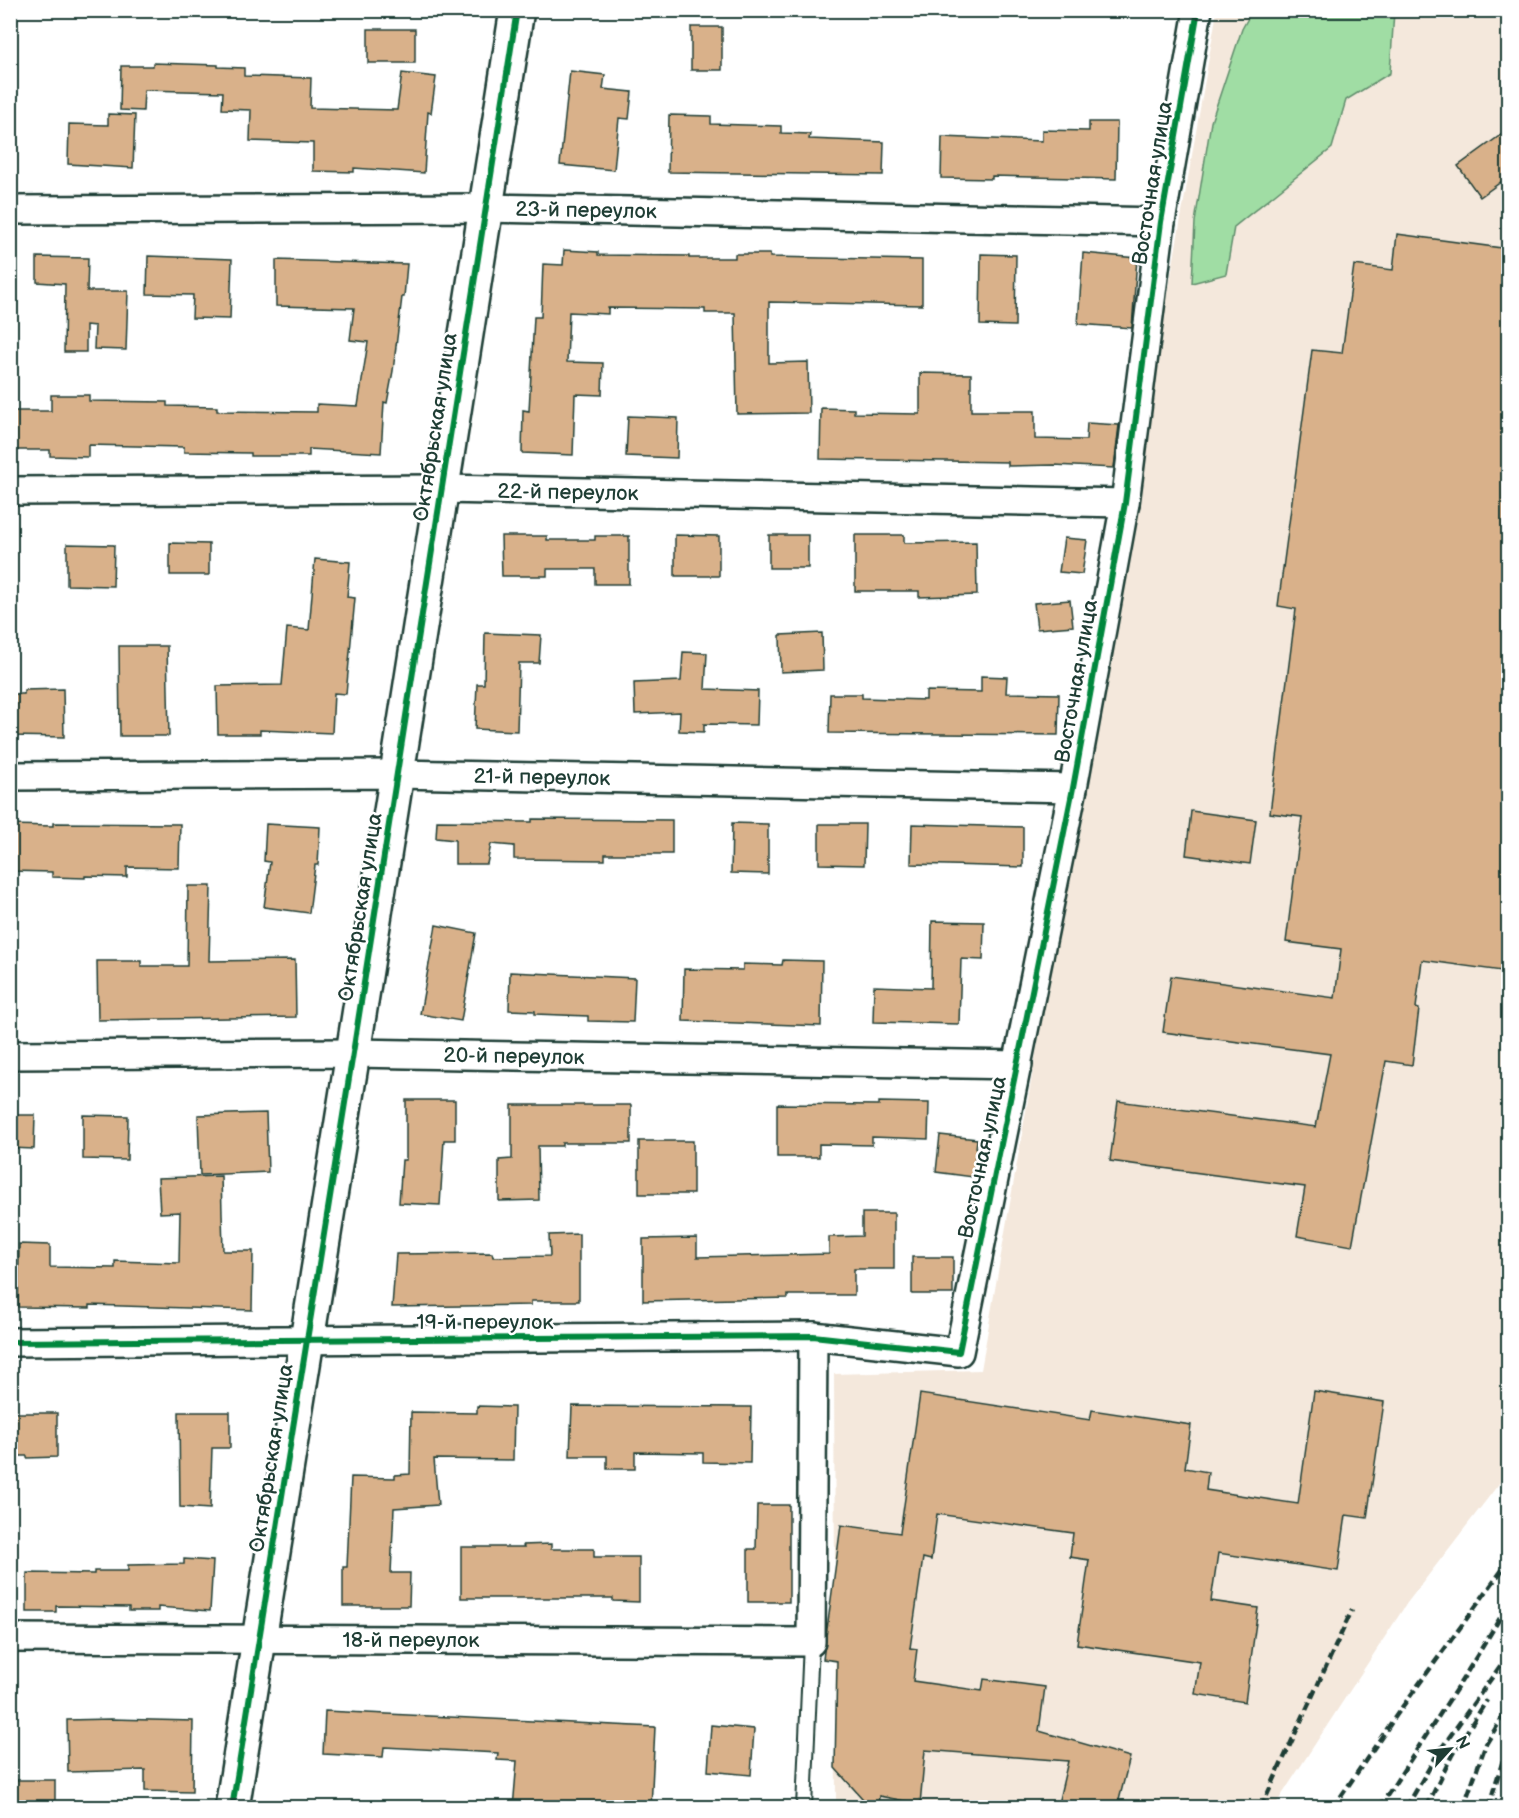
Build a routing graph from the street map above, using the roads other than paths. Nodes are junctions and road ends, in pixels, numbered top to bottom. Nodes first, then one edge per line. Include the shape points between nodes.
1 (517, 10) edge
2 (1198, 10) edge
3 (486, 208) junction
4 (10, 210) edge
5 (1161, 222) junction
6 (441, 489) junction
7 (10, 491) edge
8 (1125, 503) junction
9 (397, 774) junction
10 (10, 776) edge
11 (1073, 788) junction
12 (353, 1053) junction
13 (10, 1055) edge
14 (1018, 1065) junction
15 (813, 1336) junction
16 (307, 1340) junction
17 (10, 1342) edge
18 (959, 1352) joint
19 (10, 1638) edge
20 (259, 1640) junction
21 (810, 1642) junction
22 (232, 1808) edge
23 (804, 1808) edge

1 - 3 street, Октябрьская улица
2 - 5 street, Восточная улица
3 - 4 street, 23-й переулок
3 - 5 street, 23-й переулок
3 - 6 street, Октябрьская улица
5 - 8 street, Восточная улица
6 - 7 street, 22-й переулок
6 - 8 street, 22-й переулок
6 - 9 street, Октябрьская улица
8 - 11 street, Восточная улица
9 - 10 street, 21-й переулок
9 - 11 street, 21-й переулок
9 - 12 street, Октябрьская улица
11 - 14 street, Восточная улица
12 - 13 street, 20-й переулок
12 - 14 street, 20-й переулок
12 - 16 street, Октябрьская улица
14 - 18 street, Восточная улица
15 - 16 street, 19-й переулок
15 - 18 street, 19-й переулок
15 - 21 street
16 - 17 street, 19-й переулок
16 - 20 street, Октябрьская улица
19 - 20 street, 18-й переулок
20 - 21 street, 18-й переулок
20 - 22 street, Октябрьская улица
21 - 23 lane

